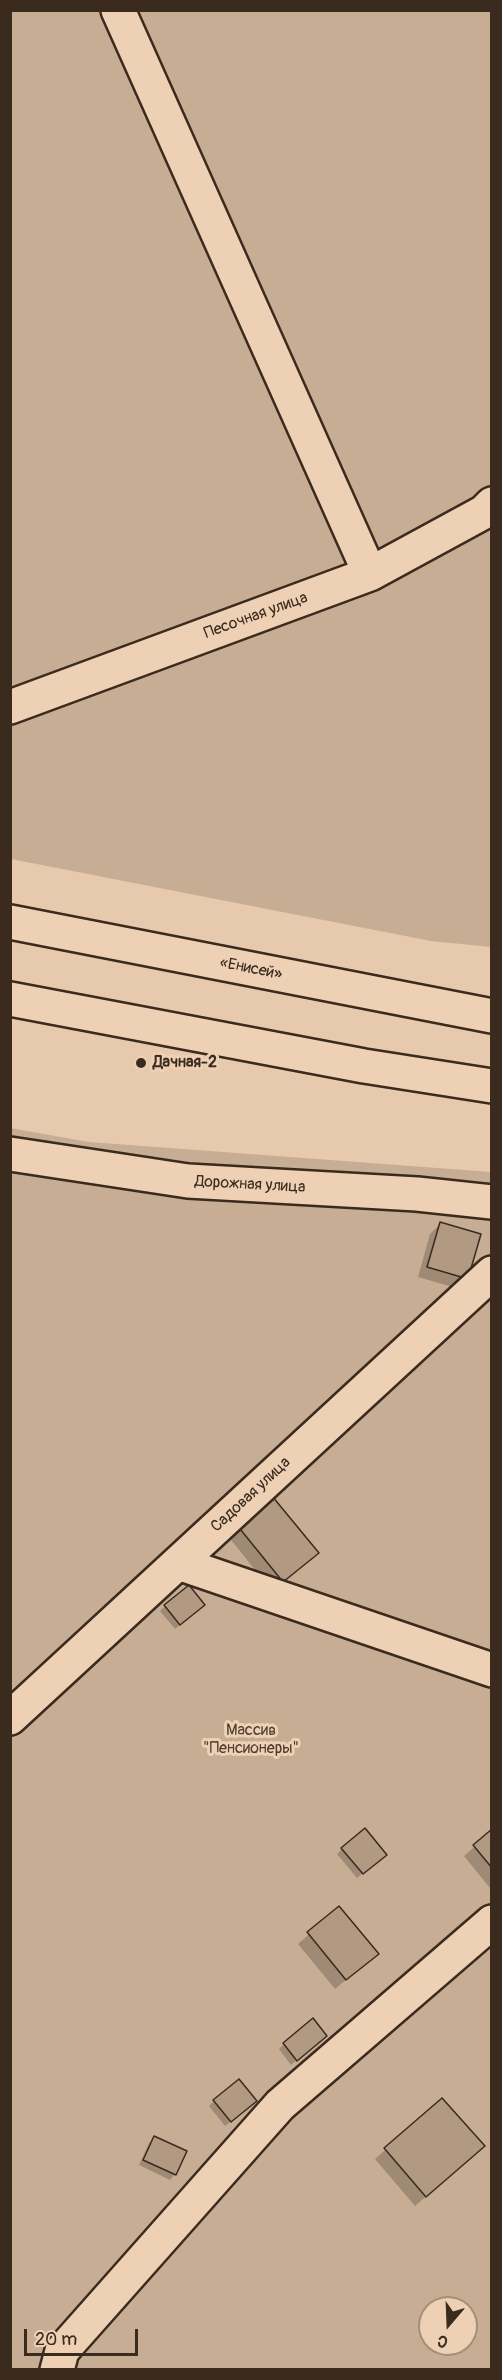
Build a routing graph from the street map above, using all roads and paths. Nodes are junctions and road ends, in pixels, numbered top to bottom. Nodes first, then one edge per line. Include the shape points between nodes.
1 (118, 10) edge
2 (489, 511) edge
3 (370, 574) junction
4 (10, 707) edge
5 (10, 922) edge
6 (10, 999) edge
7 (492, 1016) edge
8 (492, 1086) edge
9 (10, 1154) edge
10 (492, 1202) edge
11 (492, 1273) edge
12 (178, 1563) junction
13 (492, 1670) edge
14 (10, 1718) edge
15 (492, 1922) edge
16 (57, 2370) edge

1 - 3 main road
2 - 3 main road, Песочная улица
3 - 4 main road, Песочная улица
5 - 7 main road, «Енисей»
6 - 8 main road via 364,1066
9 - 10 main road, Дорожная улица via 188,1181
11 - 12 main road, Садовая улица
12 - 13 main road
12 - 14 main road, Садовая улица
15 - 16 main road via 280,2105 62,2351

